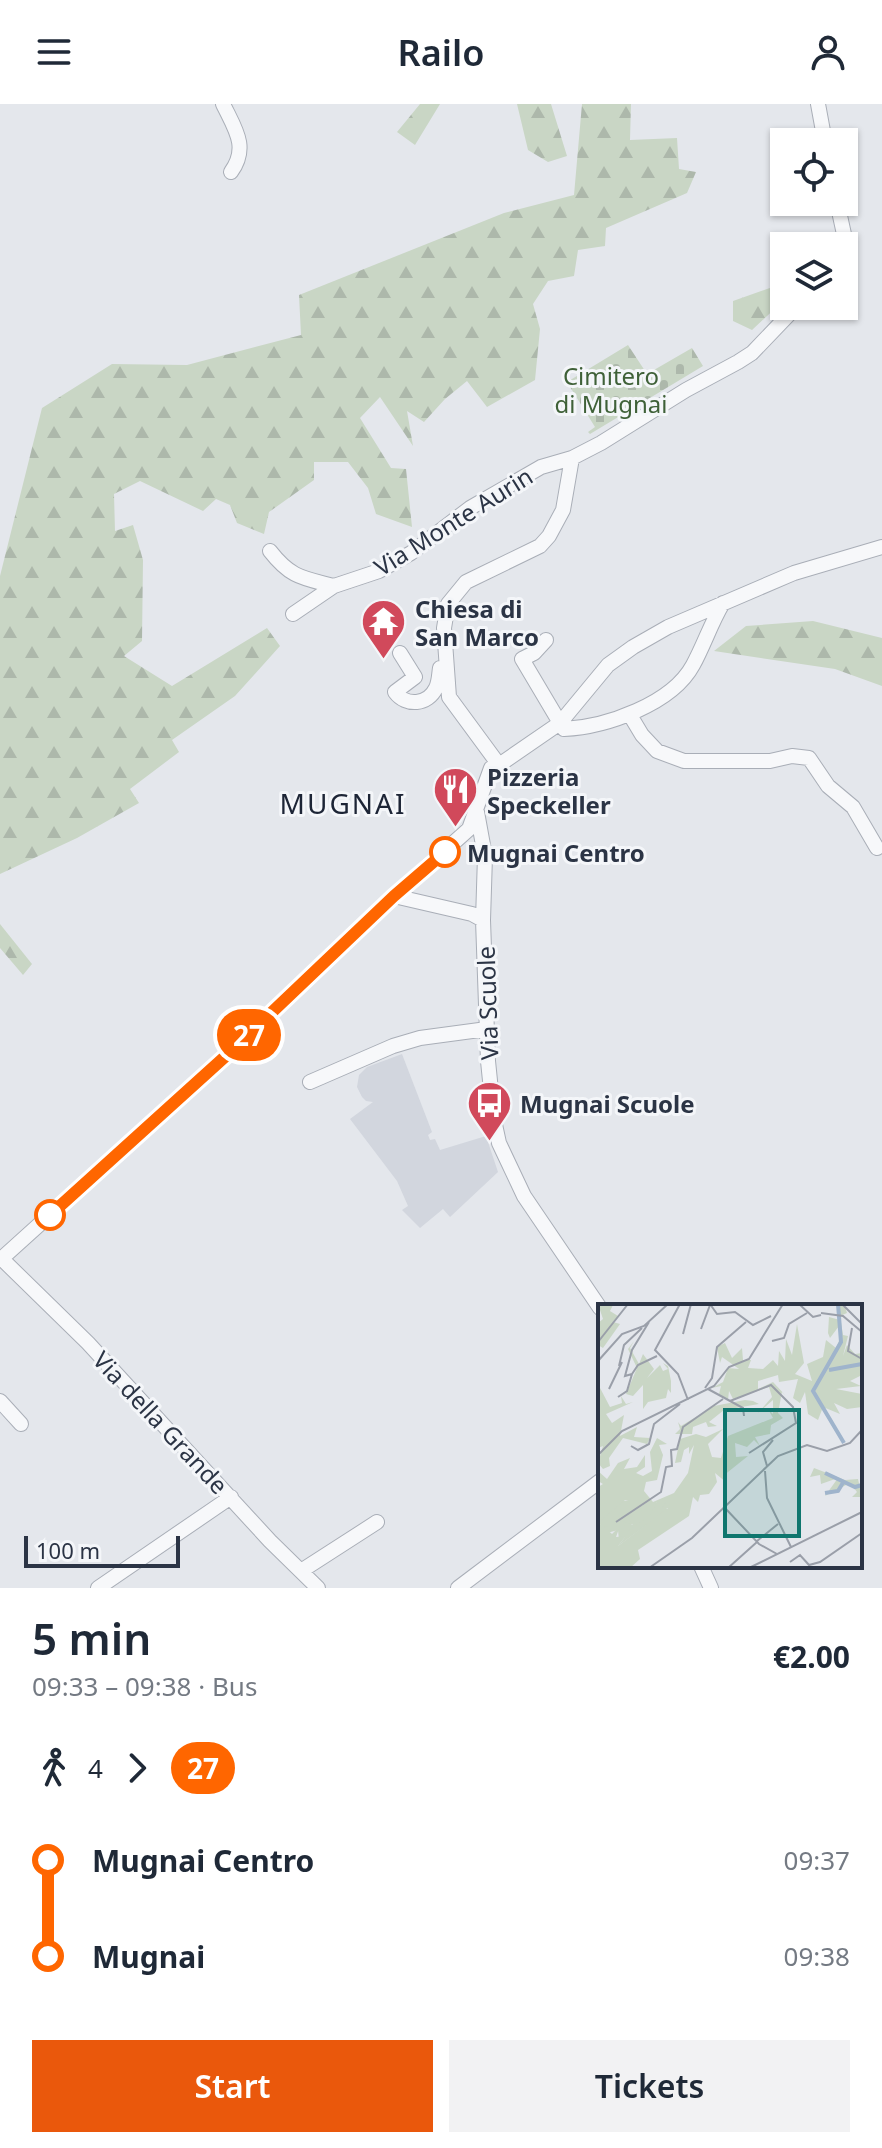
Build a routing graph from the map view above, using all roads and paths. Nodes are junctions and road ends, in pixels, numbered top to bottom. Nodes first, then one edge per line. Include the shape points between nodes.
1 (223, 104) edge
2 (818, 104) edge
3 (822, 128) edge
4 (231, 172) dead end
5 (784, 320) edge
6 (572, 458) junction
7 (882, 547) edge
8 (270, 551) dead end
9 (334, 586) junction
10 (723, 603) junction
11 (293, 614) dead end
12 (546, 640) dead end
13 (400, 653) dead end
14 (446, 657) junction
15 (630, 715) junction
16 (560, 723) junction
17 (499, 765) junction
18 (477, 812) junction
19 (877, 848) dead end
20 (394, 896) junction
21 (483, 920) junction
22 (487, 1029) junction
23 (310, 1082) dead end
24 (1, 1259) edge
25 (598, 1305) edge
26 (0, 1401) edge
27 (21, 1424) dead end
28 (598, 1483) edge
29 (231, 1497) junction
30 (377, 1522) dead end
31 (702, 1568) edge
32 (301, 1571) junction
33 (98, 1588) edge
34 (318, 1588) edge
35 (458, 1588) edge
36 (711, 1588) edge

1 - 4 street via 240,137 239,161
2 - 3 street
5 - 6 street, Via Monte Aurin via 752,353
6 - 9 street, Via Monte Aurin via 541,467 470,508 390,565
6 - 14 street via 563,510 549,536 540,546 466,582 448,604
7 - 10 street via 794,573
8 - 9 street via 298,577
9 - 11 street, Via Monte Aurin
10 - 15 street via 692,668
10 - 16 street via 668,627 608,665
12 - 16 street via 522,659
13 - 14 street via 415,677 395,692 413,702 434,692
14 - 17 street via 449,697
15 - 16 street via 575,728 564,729
15 - 19 street via 657,751 684,761 809,758 828,786 853,807
16 - 17 street
17 - 18 street via 491,768
18 - 20 street via 469,829
18 - 21 street, Via Scuole via 485,856
20 - 21 street
20 - 24 street
21 - 22 street, Via Scuole
22 - 23 street via 393,1046
22 - 25 street, Via Scuole via 494,1120 507,1164
24 - 29 street, Via della Grande via 88,1343
26 - 27 street
28 - 35 street
29 - 32 street, Via della Grande
29 - 33 street
30 - 32 street
31 - 36 street
32 - 34 street, Via della Grande

